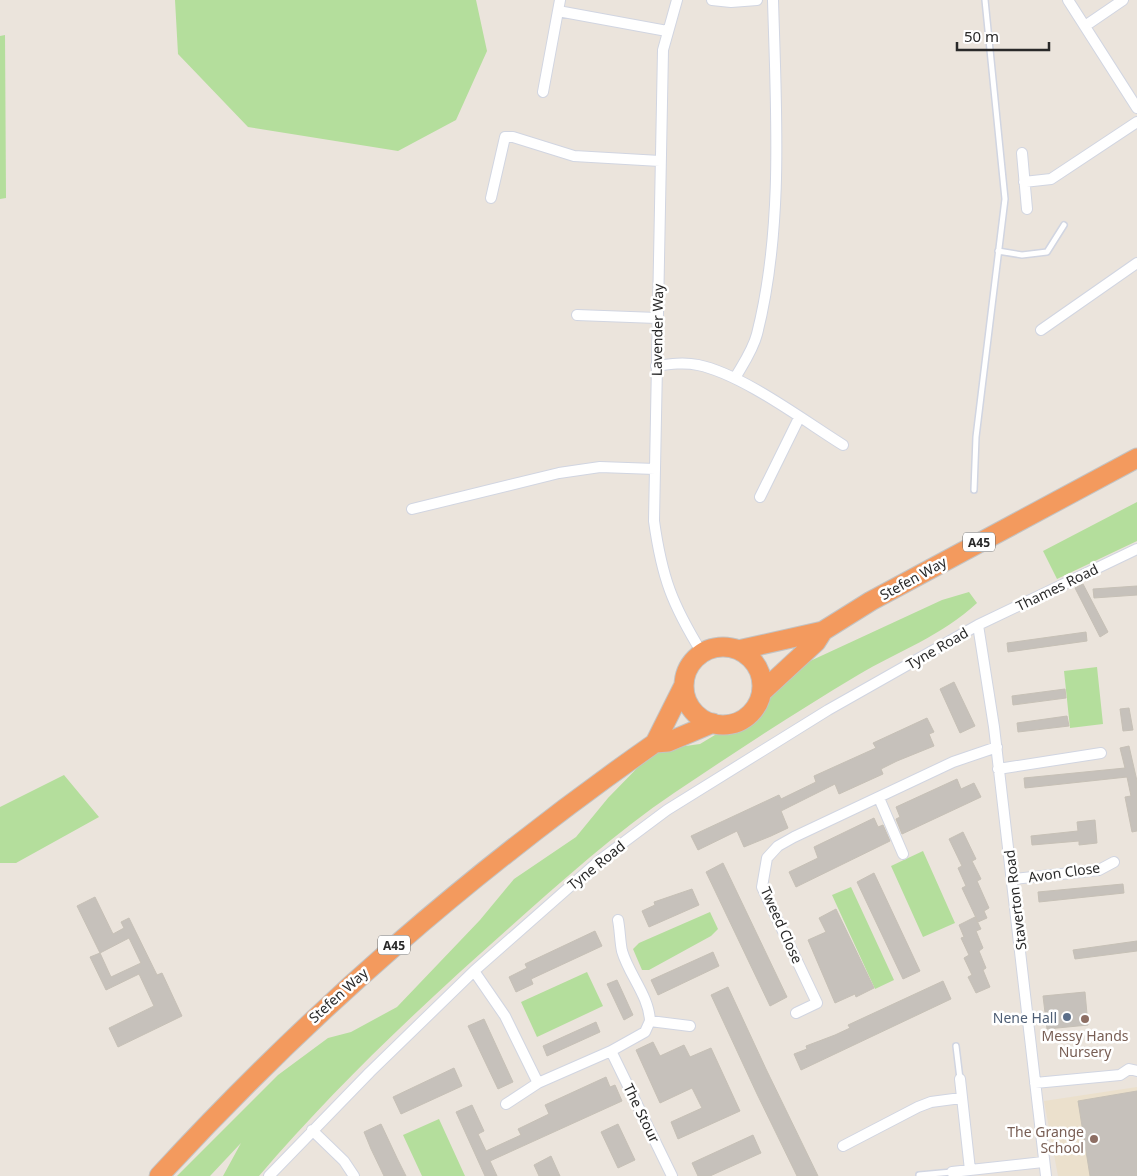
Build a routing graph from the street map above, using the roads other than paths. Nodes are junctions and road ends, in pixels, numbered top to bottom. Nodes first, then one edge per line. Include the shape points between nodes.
1 (560, 0) edge
2 (677, 0) edge
3 (712, 0) edge
4 (757, 0) edge
5 (773, 0) edge
6 (985, 0) edge
7 (1068, 0) edge
8 (1123, 0) edge
9 (558, 11) junction
10 (1085, 26) junction
11 (667, 31) junction
12 (543, 92) dead end
13 (1137, 108) edge
14 (1137, 122) edge
15 (1022, 153) dead end
16 (660, 161) junction
17 (1024, 182) junction
18 (491, 198) dead end
19 (1027, 209) dead end
20 (1064, 225) dead end
21 (998, 251) junction
22 (1137, 263) edge
23 (577, 315) dead end
24 (657, 318) junction
25 (1041, 330) dead end
26 (656, 366) junction
27 (735, 378) junction
28 (799, 418) junction
29 (843, 445) dead end
30 (1137, 458) edge
31 (655, 469) junction
32 (974, 490) dead end
33 (760, 497) dead end
34 (412, 509) dead end
35 (1137, 549) edge
36 (978, 624) junction
37 (823, 631) junction
38 (738, 650) junction
39 (702, 653) junction
40 (684, 685) junction
41 (762, 692) junction
42 (713, 724) junction
43 (654, 743) junction
44 (997, 747) junction
45 (1101, 753) dead end
46 (998, 769) junction
47 (879, 798) junction
48 (903, 854) dead end
49 (1114, 862) dead end
50 (1013, 880) junction
51 (618, 920) dead end
52 (474, 971) junction
53 (796, 1013) dead end
54 (650, 1020) junction
55 (690, 1026) dead end
56 (956, 1046) dead end
57 (612, 1051) junction
58 (1137, 1071) edge
59 (960, 1079) joint
60 (538, 1083) junction
61 (1035, 1083) junction
62 (961, 1098) junction
63 (506, 1104) dead end
64 (312, 1130) junction
65 (842, 1146) dead end
66 (1043, 1162) junction
67 (970, 1170) junction
68 (952, 1172) joint
69 (996, 1172) edge
70 (919, 1175) edge
71 (931, 1175) edge
72 (159, 1176) edge
73 (269, 1176) edge
74 (354, 1176) edge
75 (672, 1176) edge
76 (1046, 1176) edge

1 - 9 street
2 - 11 street, Lavender Way
3 - 4 street
5 - 27 street via 778,146 772,250 757,335
6 - 21 lane via 1005,199
7 - 10 street
8 - 10 street
9 - 11 street
9 - 12 street
10 - 13 street
11 - 16 street, Lavender Way via 663,50
14 - 17 street via 1051,179
15 - 17 street
16 - 18 street via 574,156 513,136 505,137
16 - 24 street, Lavender Way
17 - 19 street
20 - 21 lane via 1047,252 1022,255
21 - 32 lane via 976,436
22 - 25 street
23 - 24 street
24 - 26 street, Lavender Way
26 - 27 street via 698,365
26 - 31 street, Lavender Way
27 - 28 street
28 - 29 street
28 - 33 street
30 - 37 highway, Stefen Way / A45 via 945,560
31 - 34 street via 600,467 558,473
31 - 39 street, Lavender Way via 654,521 665,582 679,615
35 - 36 street, Thames Road
36 - 44 street, Staverton Road
36 - 52 street, Tyne Road via 828,710 667,810 600,860
37 - 38 highway, Stefen Way / A45
37 - 41 highway, Stefen Way / A45 via 816,642
38 - 39 highway via 726,646
38 - 41 highway via 757,666
39 - 40 highway via 692,661
40 - 42 highway via 691,709
40 - 43 highway, Stefen Way / A45
41 - 42 highway via 757,704 738,722
42 - 43 highway, Stefen Way / A45 via 668,742
43 - 72 highway, Stefen Way / A45 via 564,806 417,925 303,1028 216,1113
44 - 46 street, Staverton Road
44 - 47 street, Tweed Close via 953,762
45 - 46 street
46 - 50 street, Staverton Road
47 - 48 street
47 - 53 street, Tweed Close via 794,837 778,846 767,858 762,887 817,1003
49 - 50 street, Avon Close via 1099,870
50 - 61 street, Staverton Road
51 - 54 street via 622,951 634,982 650,1009
52 - 60 street via 505,1016
52 - 64 street, Tyne Road
54 - 55 street
54 - 57 street via 645,1032
56 - 59 lane
57 - 60 street
57 - 75 street, The Stour
58 - 61 street via 1129,1069 1120,1075
59 - 62 street
60 - 63 street
61 - 66 street, Staverton Road
62 - 65 street via 918,1107
62 - 67 street
64 - 73 street, Tyne Road
64 - 74 street via 344,1161
66 - 69 street
66 - 76 street, Staverton Road
67 - 68 street
67 - 69 street
68 - 71 lane
70 - 71 lane

